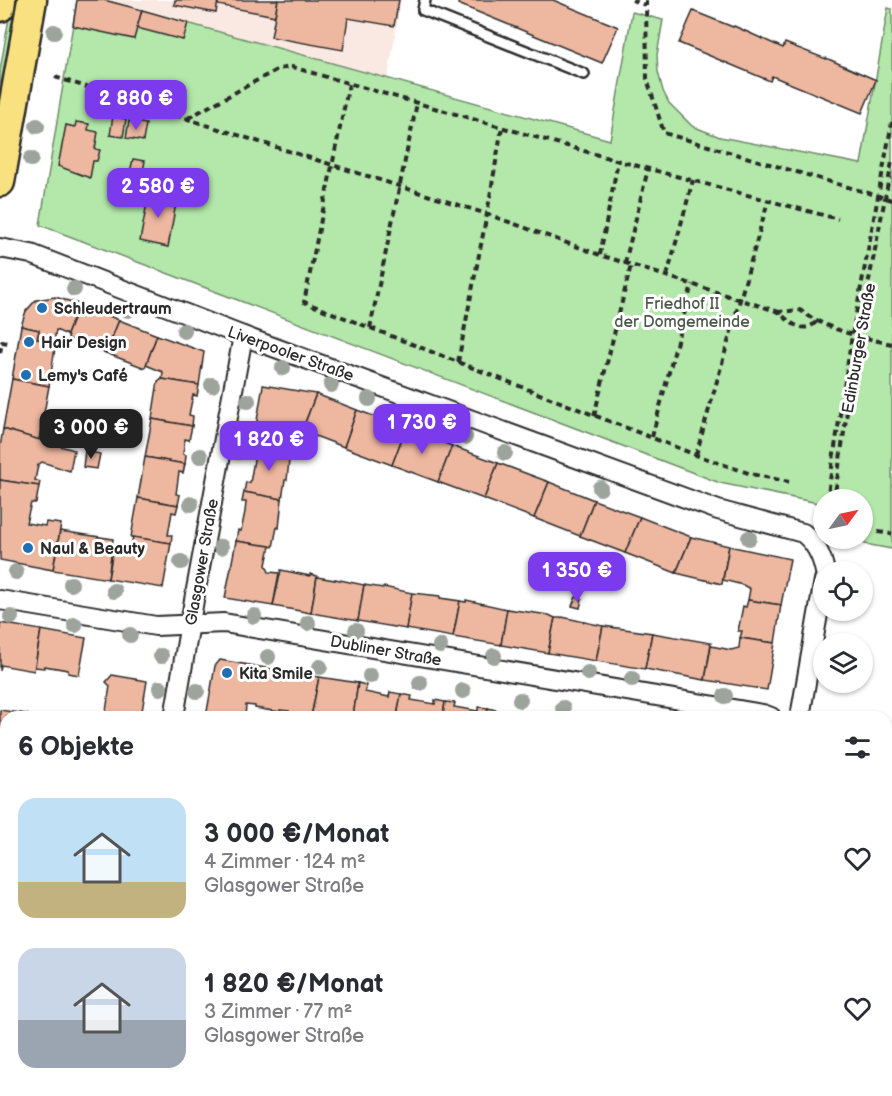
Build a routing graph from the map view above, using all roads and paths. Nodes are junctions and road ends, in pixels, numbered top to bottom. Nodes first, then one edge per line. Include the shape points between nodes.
1 (1, 0) edge
2 (32, 0) edge
3 (425, 0) edge
4 (632, 0) edge
5 (645, 3) edge
6 (0, 7) edge
7 (584, 74) dead end
8 (55, 77) dead end
9 (349, 84) junction
10 (417, 103) junction
11 (188, 118) junction
12 (892, 122) edge
13 (502, 127) junction
14 (619, 161) junction
15 (892, 162) edge
16 (332, 166) junction
17 (648, 169) junction
18 (693, 180) junction
19 (0, 182) edge
20 (400, 187) junction
21 (879, 196) junction
22 (885, 198) junction
23 (892, 200) edge
24 (768, 201) junction
25 (487, 214) junction
26 (838, 219) dead end
27 (0, 248) edge
28 (600, 255) junction
29 (625, 263) junction
30 (631, 265) junction
31 (667, 276) junction
32 (692, 284) junction
33 (740, 300) junction
34 (778, 312) junction
35 (816, 322) junction
36 (370, 328) junction
37 (852, 335) junction
38 (243, 336) junction
39 (858, 336) junction
40 (8, 343) dead end
41 (892, 344) edge
42 (0, 353) edge
43 (458, 363) junction
44 (594, 416) junction
45 (652, 438) junction
46 (696, 455) junction
47 (789, 482) dead end
48 (829, 489) edge
49 (836, 489) edge
50 (879, 532) dead end
51 (892, 534) edge
52 (823, 561) edge
53 (0, 600) edge
54 (817, 621) edge
55 (190, 624) junction
56 (175, 711) edge
57 (746, 711) edge
58 (801, 711) edge

1 - 6 main road
2 - 19 main road
3 - 7 lane via 423,10
4 - 5 path
5 - 21 path via 647,79 664,133
8 - 11 path
9 - 10 path
9 - 11 path via 292,67 278,69
9 - 16 path
10 - 13 path
10 - 20 path
11 - 16 path
12 - 21 path
13 - 14 path
13 - 25 path
14 - 17 path
14 - 28 path
15 - 22 path, Edinburger Straße
16 - 20 path
16 - 36 path via 304,302
17 - 18 path
17 - 29 path
18 - 24 path
18 - 31 path
20 - 25 path
20 - 36 path
21 - 22 path
21 - 37 path
22 - 23 path
22 - 39 path, Edinburger Straße
24 - 26 path
24 - 33 path
25 - 28 path
25 - 43 path
27 - 38 street, Liverpooler Straße via 31,254
28 - 29 path
29 - 30 path
30 - 31 path
30 - 44 path
31 - 32 path
32 - 33 path
32 - 45 path
33 - 34 path
33 - 46 path
34 - 35 path via 800,310
34 - 35 path via 788,322 803,328
35 - 37 path
36 - 43 path
37 - 39 path
37 - 48 path
38 - 52 street, Liverpooler Straße via 718,510 803,533
38 - 55 street, Glasgower Straße
39 - 41 path
39 - 49 path, Edinburger Straße
40 - 42 path via 2,342
43 - 44 path
44 - 45 path
45 - 46 path
46 - 47 path
50 - 51 path
53 - 55 street, Dubliner Straße via 156,626
54 - 58 street
55 - 56 street, Glasgower Straße
55 - 57 street, Dubliner Straße via 224,622

